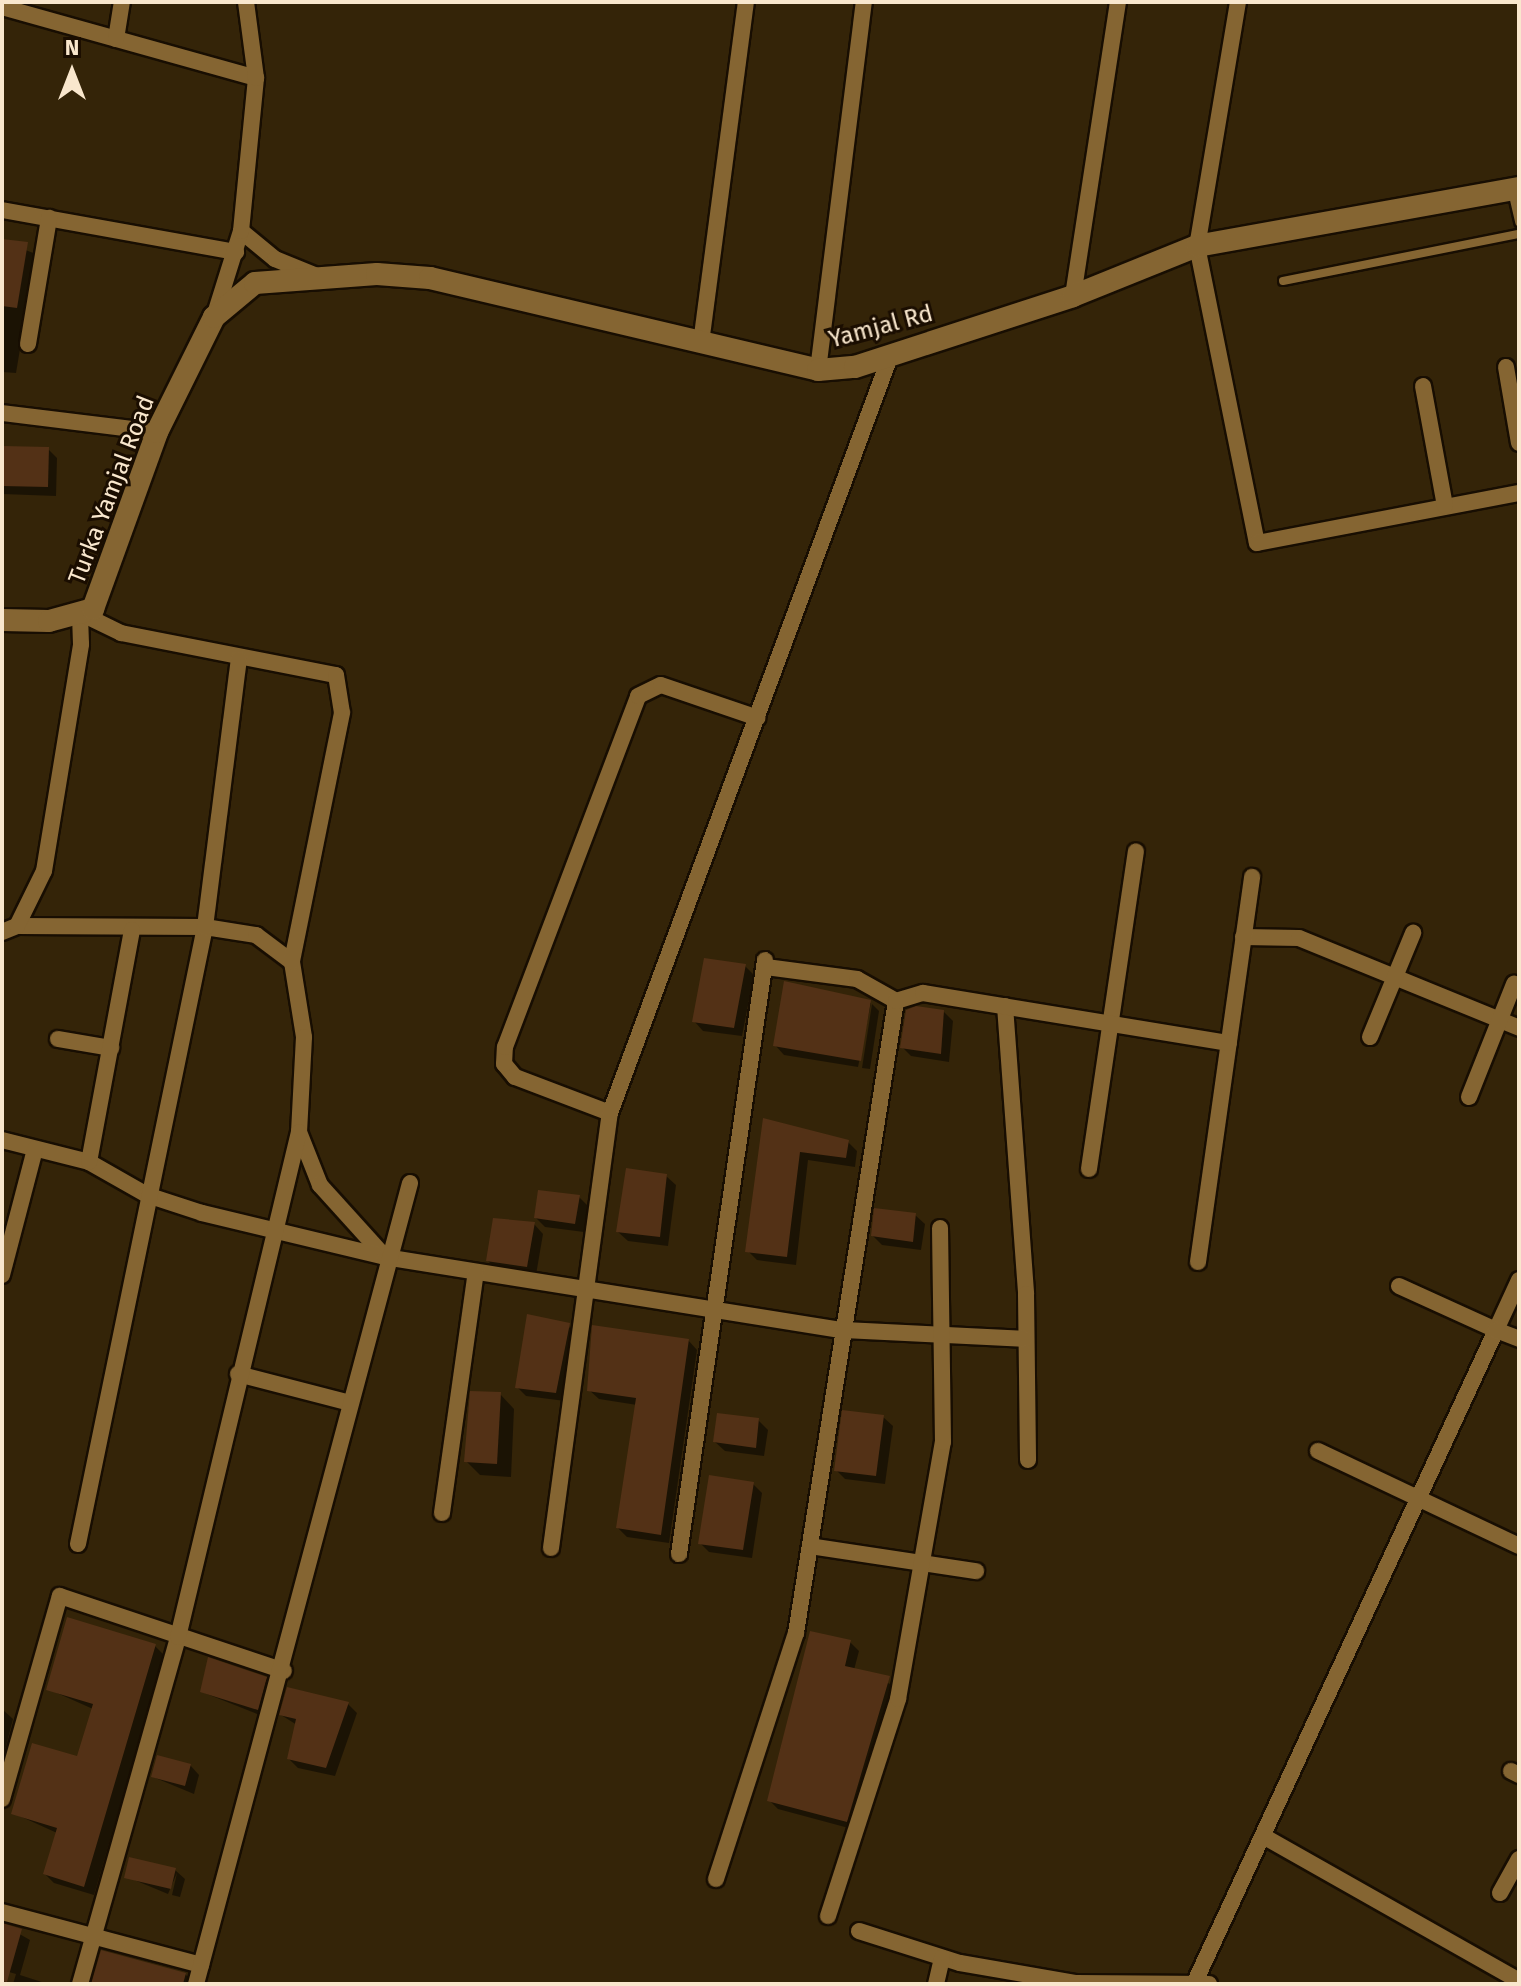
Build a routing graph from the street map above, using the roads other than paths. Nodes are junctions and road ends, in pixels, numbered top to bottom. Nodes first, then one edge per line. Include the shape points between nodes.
1 (122, 2) edge
2 (246, 2) edge
3 (746, 2) edge
4 (864, 2) edge
5 (1118, 2) edge
6 (1238, 2) edge
7 (2, 7) edge
8 (116, 39) junction
9 (256, 78) junction
10 (1516, 189) edge
11 (2, 210) edge
12 (49, 218) junction
13 (1519, 222) edge
14 (241, 231) junction
15 (1519, 234) edge
16 (1197, 246) junction
17 (236, 252) junction
18 (317, 276) junction
19 (1283, 281) dead end
20 (1073, 296) junction
21 (214, 317) junction
22 (701, 343) junction
23 (28, 344) dead end
24 (891, 354) junction
25 (1506, 367) dead end
26 (818, 370) junction
27 (1423, 386) dead end
28 (2, 413) edge
29 (157, 432) junction
30 (1519, 443) edge
31 (1519, 493) edge
32 (1445, 506) junction
33 (80, 613) junction
34 (2, 620) edge
35 (239, 659) junction
36 (758, 718) junction
37 (1136, 851) dead end
38 (1252, 877) dead end
39 (205, 927) junction
40 (10, 929) edge
41 (132, 930) junction
42 (1413, 933) dead end
43 (1243, 937) junction
44 (292, 962) junction
45 (1395, 977) junction
46 (1514, 984) dead end
47 (896, 1001) junction
48 (1005, 1006) junction
49 (1501, 1021) junction
50 (1112, 1024) junction
51 (1519, 1028) edge
52 (1370, 1037) dead end
53 (58, 1039) dead end
54 (1229, 1043) junction
55 (111, 1048) junction
56 (1469, 1097) dead end
57 (610, 1113) junction
58 (299, 1132) junction
59 (2, 1140) edge
60 (35, 1149) junction
61 (89, 1162) junction
62 (1089, 1169) dead end
63 (410, 1183) dead end
64 (147, 1195) junction
65 (274, 1227) junction
66 (940, 1228) dead end
67 (385, 1257) junction
68 (1198, 1262) dead end
69 (476, 1272) junction
70 (2, 1275) edge
71 (1519, 1280) edge
72 (1399, 1286) dead end
73 (585, 1289) junction
74 (715, 1309) junction
75 (842, 1330) junction
76 (1496, 1330) junction
77 (944, 1335) junction
78 (1025, 1339) junction
79 (1519, 1339) edge
80 (238, 1374) junction
81 (350, 1403) junction
82 (1318, 1451) dead end
83 (1028, 1460) dead end
84 (1424, 1500) junction
85 (442, 1513) dead end
86 (78, 1544) dead end
87 (810, 1546) junction
88 (1519, 1546) edge
89 (551, 1548) dead end
90 (679, 1554) dead end
91 (922, 1563) junction
92 (976, 1571) dead end
93 (178, 1637) junction
94 (284, 1671) junction
95 (2, 1799) edge
96 (1263, 1836) junction
97 (1519, 1859) edge
98 (716, 1879) dead end
99 (1500, 1893) dead end
100 (2, 1912) edge
101 (828, 1916) dead end
102 (859, 1931) dead end
103 (93, 1938) junction
104 (942, 1958) junction
105 (201, 1965) junction
106 (1519, 1981) edge
107 (1199, 1983) edge
108 (80, 1984) edge
109 (196, 1984) edge
110 (936, 1984) edge
111 (1076, 1984) edge

1 - 8 street
2 - 9 street, Turka Yamjal Road
3 - 22 street
4 - 26 street
5 - 20 street
6 - 16 street
7 - 8 street
8 - 9 street
9 - 14 street, Turka Yamjal Road
10 - 13 lane
10 - 16 main road, Yamjal Rd
11 - 12 street
12 - 17 street
12 - 23 street
14 - 17 street, Turka Yamjal Road
14 - 18 street via 275,259
15 - 19 lane
16 - 20 main road, Yamjal Rd
16 - 32 street via 1257,543
17 - 21 street, Turka Yamjal Road
18 - 21 main road, Yamjal Rd via 255,283 229,297
18 - 22 main road, Yamjal Rd via 430,278
20 - 24 main road, Yamjal Rd
21 - 29 main road, Turka Yamjal Road
22 - 26 main road, Yamjal Rd
24 - 26 main road, Yamjal Rd
24 - 36 street
25 - 30 street
27 - 32 street
28 - 29 street
29 - 33 main road, Turka Yamjal Road via 100,597
31 - 32 street
33 - 34 main road via 49,621
33 - 35 street via 121,633
33 - 40 street, Turka Yamjal Road via 44,871
35 - 39 street
35 - 44 street via 320,669 336,675 344,689
36 - 57 street
36 - 57 street via 661,685 638,696 505,1047 504,1064 515,1077
37 - 50 street
38 - 43 street
39 - 41 street
39 - 44 street via 256,935
39 - 64 street
40 - 41 street
41 - 55 street
42 - 45 street
43 - 45 street via 1299,938
43 - 54 street
44 - 58 street via 304,1037
45 - 49 street
45 - 52 street
46 - 49 street
47 - 48 street via 923,993
47 - 74 street via 857,979 766,963
47 - 75 street
48 - 50 street
48 - 78 street
49 - 51 street
49 - 56 street
50 - 54 street
50 - 62 street
53 - 55 street
54 - 68 street
55 - 61 street
57 - 73 street
58 - 65 street
58 - 67 street via 320,1185
59 - 60 street
60 - 61 street
60 - 70 street
61 - 64 street
63 - 67 street
64 - 65 street
64 - 86 street
65 - 67 street
65 - 80 street
66 - 77 street
67 - 69 street
67 - 81 street
69 - 73 street
69 - 85 street
71 - 76 street
72 - 76 street
73 - 74 street
73 - 89 street
74 - 75 street
74 - 90 street
75 - 77 street
75 - 87 street
76 - 79 street
76 - 84 street
77 - 78 street
77 - 91 street via 943,1442
78 - 83 street
80 - 81 street
80 - 93 street
81 - 94 street
82 - 84 street
84 - 88 street
84 - 96 street
87 - 91 street
87 - 98 street via 796,1633
91 - 92 street
91 - 101 street via 898,1699
93 - 94 street
93 - 95 street via 60,1596
93 - 103 street
94 - 105 street
96 - 106 street
96 - 107 street
97 - 99 street
100 - 103 street
102 - 104 street
103 - 105 street
103 - 108 street
104 - 110 street
104 - 111 street
105 - 109 street
107 - 111 street

